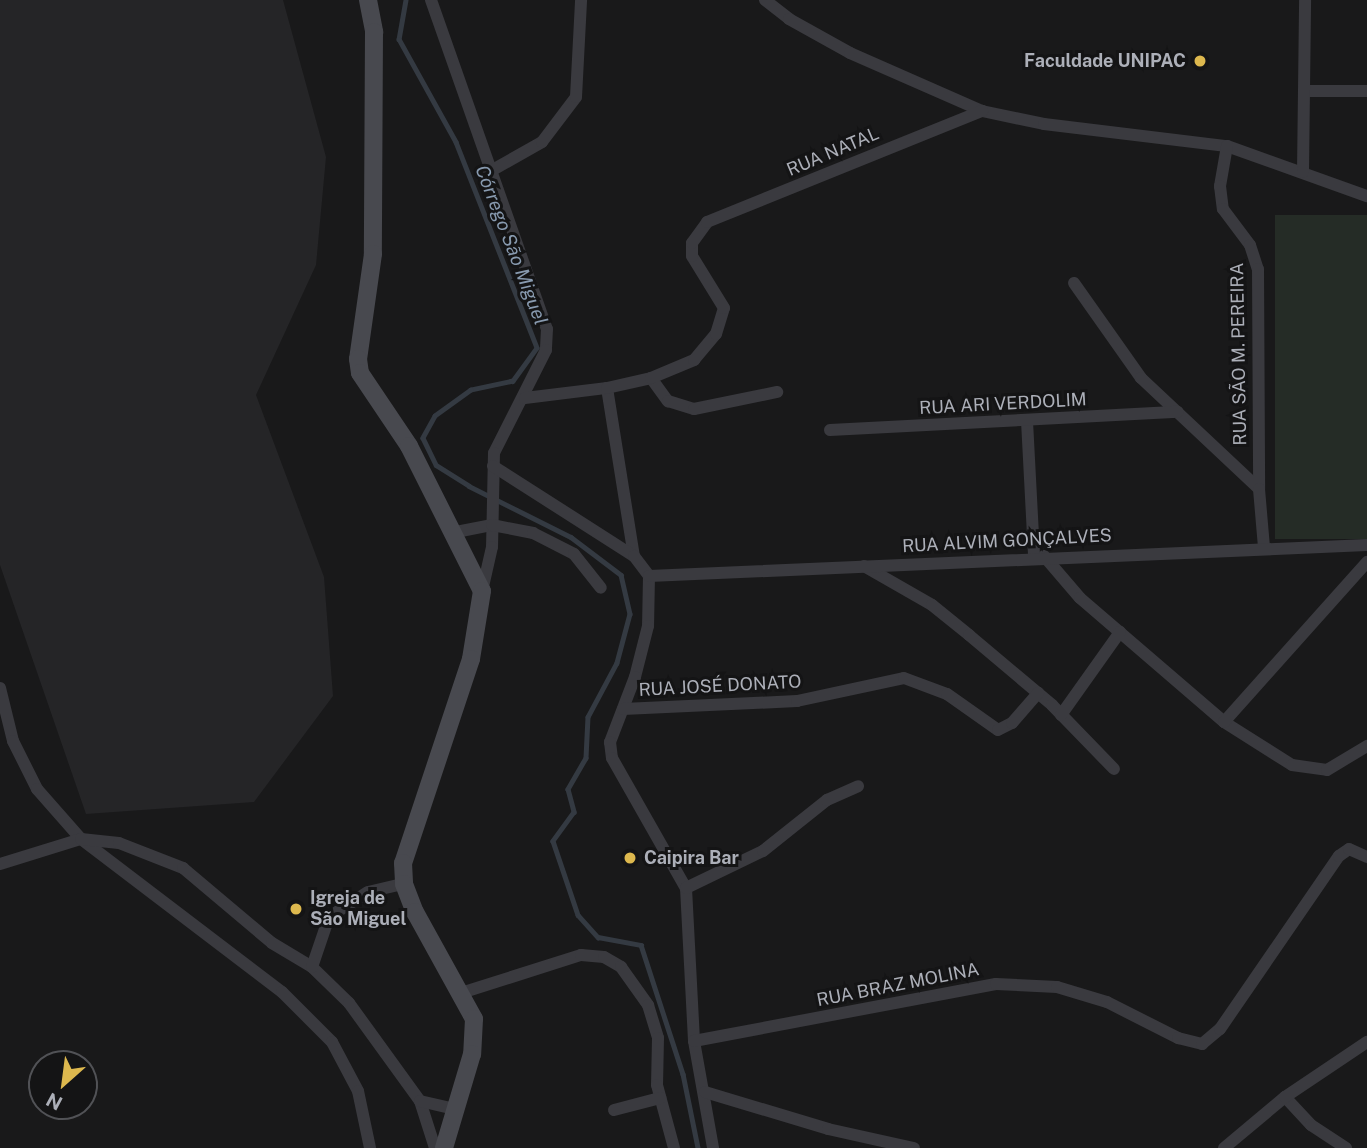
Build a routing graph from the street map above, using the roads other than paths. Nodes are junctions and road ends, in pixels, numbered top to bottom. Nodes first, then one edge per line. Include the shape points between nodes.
1 (368, 0) edge
2 (431, 0) edge
3 (581, 0) edge
4 (765, 0) edge
5 (1305, 0) edge
6 (1305, 92) junction
7 (1367, 92) edge
8 (982, 111) junction
9 (1227, 146) junction
10 (489, 172) junction
11 (1303, 172) junction
12 (1367, 196) edge
13 (1074, 283) dead end
14 (651, 378) junction
15 (607, 388) junction
16 (777, 392) dead end
17 (525, 398) junction
18 (1178, 412) junction
19 (1027, 421) junction
20 (830, 430) dead end
21 (494, 471) junction
22 (1259, 489) junction
23 (493, 521) junction
24 (457, 533) junction
25 (1367, 545) edge
26 (1264, 547) junction
27 (634, 556) junction
28 (1039, 556) junction
29 (1367, 562) edge
30 (864, 566) junction
31 (649, 576) junction
32 (601, 587) dead end
33 (482, 591) junction
34 (1120, 632) junction
35 (0, 688) edge
36 (1038, 693) junction
37 (623, 709) junction
38 (1061, 715) junction
39 (1224, 722) junction
40 (1367, 746) edge
41 (1114, 769) dead end
42 (858, 786) dead end
43 (81, 839) junction
44 (1367, 857) edge
45 (0, 864) edge
46 (404, 884) junction
47 (686, 888) junction
48 (312, 967) junction
49 (461, 993) junction
50 (694, 1041) junction
51 (1367, 1042) edge
52 (705, 1092) junction
53 (1285, 1097) junction
54 (660, 1098) junction
55 (420, 1101) junction
56 (454, 1109) junction
57 (614, 1110) dead end
58 (370, 1148) edge
59 (435, 1148) edge
60 (444, 1148) edge
61 (674, 1148) edge
62 (713, 1148) edge
63 (914, 1148) edge
64 (1224, 1148) edge
65 (1346, 1148) edge

1 - 24 main road via 374,32 373,254 358,351 360,373 409,446
2 - 10 street
3 - 10 street via 576,97 542,142
4 - 8 street via 850,53
5 - 6 street
6 - 7 street
6 - 11 street
8 - 9 street via 1044,124
8 - 14 street, RUA NATAL via 707,222 692,243 692,256 720,299 723,318 706,350
9 - 11 street
9 - 22 street, RUA SÃO M. PEREIRA via 1220,186 1223,209 1251,245 1258,270
10 - 17 street via 547,329 546,350
11 - 12 street
13 - 18 street via 1126,360
14 - 15 street, RUA NATAL
14 - 16 street via 668,401 694,409
15 - 17 street, RUA NATAL
15 - 27 street
17 - 21 street via 499,440
18 - 19 street, RUA ARI VERDOLIM
18 - 22 street
19 - 20 street, RUA ARI VERDOLIM
19 - 28 street
21 - 23 street
21 - 27 street
22 - 26 street, RUA SÃO M. PEREIRA
23 - 24 street
23 - 32 street via 559,544 591,569
23 - 33 street
24 - 33 main road
25 - 26 street, RUA ALVIM GONÇALVES
26 - 28 street, RUA ALVIM GONÇALVES
27 - 31 street
28 - 30 street, RUA ALVIM GONÇALVES
28 - 34 street
29 - 39 street
30 - 31 street, RUA ALVIM GONÇALVES
30 - 36 street via 932,606
31 - 37 street via 648,626
33 - 46 main road via 478,633 408,841
34 - 38 street
34 - 39 street
35 - 43 street via 13,741 37,789
36 - 37 street, RUA JOSÉ DONATO via 1012,723 998,730 947,694 904,678 797,701
36 - 38 street
37 - 47 street via 610,742 612,758
38 - 41 street
39 - 40 street via 1293,765 1310,770 1326,771
42 - 47 street via 827,800 763,851
43 - 45 street
43 - 48 street via 120,843 184,868 272,943
43 - 58 street via 282,992 332,1042 358,1091
44 - 50 street, RUA BRAZ MOLINA via 1349,849 1339,856 1220,1029 1202,1044 1192,1044 1107,1002 1057,987 996,984
46 - 48 street via 368,892 329,917
46 - 49 main road
47 - 50 street
48 - 55 street via 379,1040
49 - 54 street via 581,956 604,957 621,967 648,1005 658,1038 655,1072
49 - 56 main road via 475,1034
50 - 52 street
51 - 53 street
52 - 62 street
52 - 63 street via 828,1129
53 - 64 street
53 - 65 street via 1311,1125
54 - 57 street
54 - 61 street
55 - 56 street
55 - 59 street
56 - 60 main road

